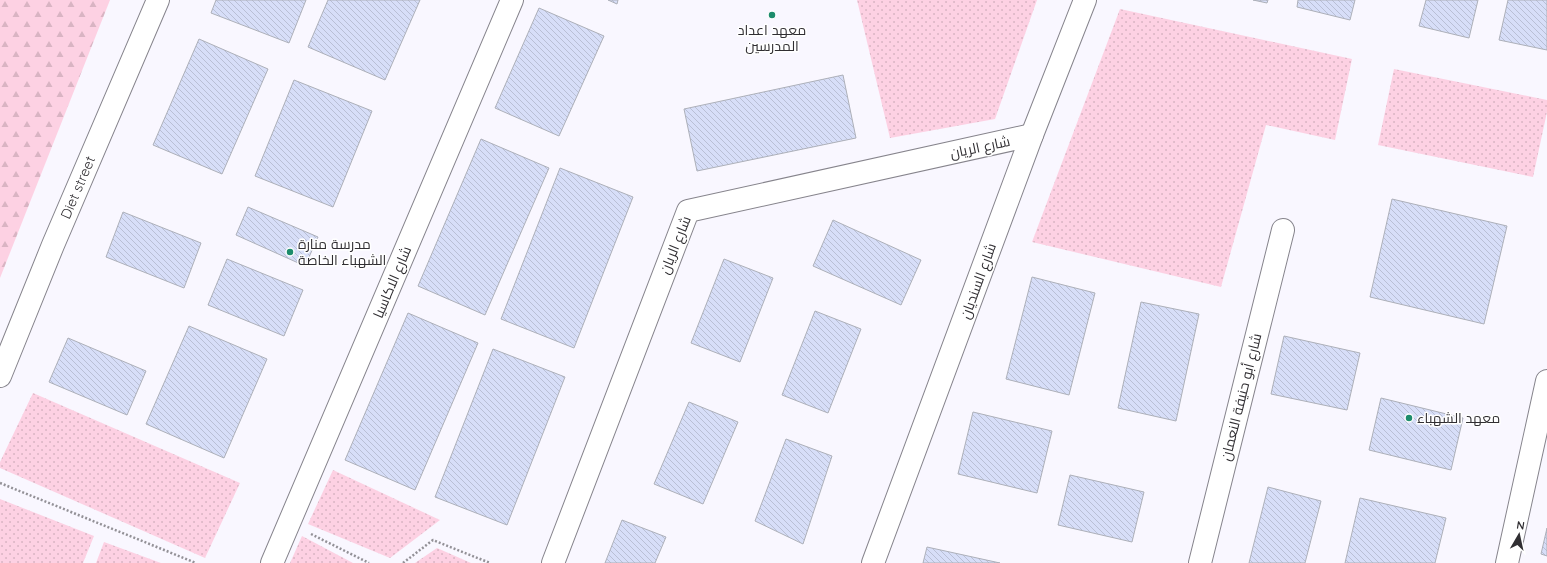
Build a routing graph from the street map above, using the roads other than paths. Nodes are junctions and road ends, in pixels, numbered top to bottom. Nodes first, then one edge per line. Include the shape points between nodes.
1 (158, 0) edge
2 (512, 0) edge
3 (1086, 0) edge
4 (1032, 135) junction
5 (1282, 230) dead end
6 (0, 376) edge
7 (1547, 380) edge
8 (272, 563) edge
9 (553, 563) edge
10 (873, 563) edge
11 (1200, 563) edge
12 (1507, 563) edge

1 - 6 street, Diet street
2 - 8 street, شارع الاكاسيا
3 - 4 street, شارع السنديان
4 - 9 street, شارع الريان via 688,211
4 - 10 street, شارع السنديان
5 - 11 street, شارع أبو حنيفة النعمان
7 - 12 street

